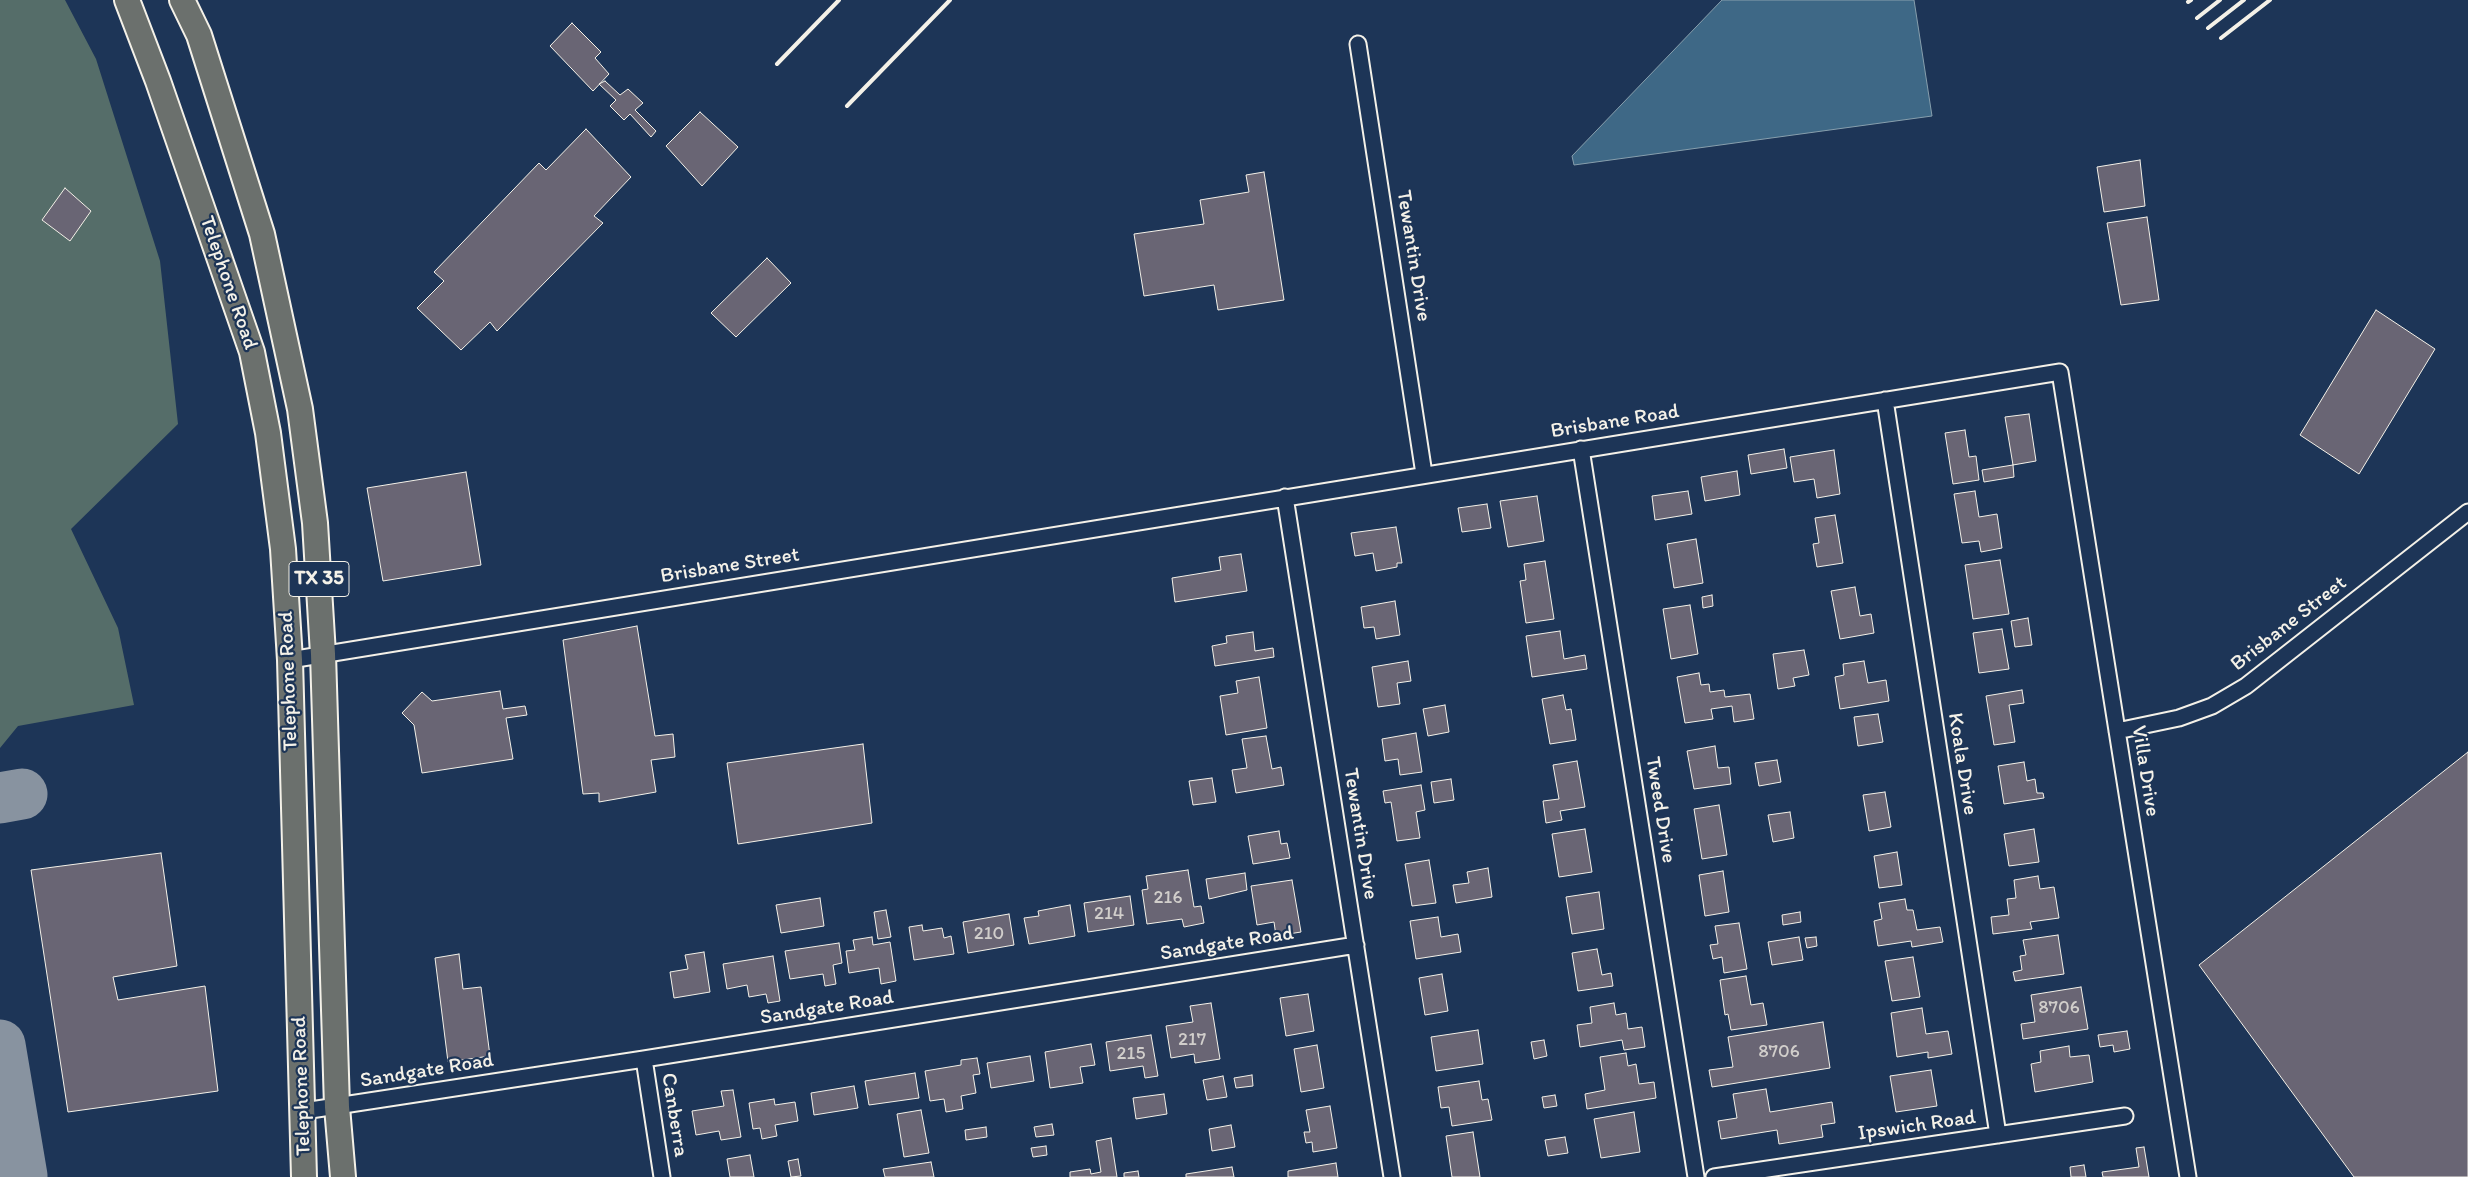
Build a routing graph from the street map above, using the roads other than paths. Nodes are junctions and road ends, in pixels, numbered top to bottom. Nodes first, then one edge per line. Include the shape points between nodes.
1 (127, 0) edge
2 (182, 0) edge
3 (1358, 44) dead end
4 (2060, 372) joint
5 (1885, 400) junction
6 (1581, 449) junction
7 (1424, 474) junction
8 (1285, 497) junction
9 (2468, 512) edge
10 (1178, 514) joint
11 (323, 654) junction
12 (290, 660) junction
13 (2117, 731) junction
14 (1356, 945) junction
15 (644, 1059) junction
16 (337, 1107) junction
17 (304, 1111) junction
18 (2125, 1116) dead end
19 (1998, 1135) junction
20 (304, 1177) edge
21 (343, 1177) edge
22 (662, 1177) edge
23 (1392, 1177) edge
24 (1696, 1177) edge
25 (1714, 1177) edge
26 (2188, 1177) edge

1 - 12 main road, Telephone Road / TX 35 via 252,352 268,433 283,548
2 - 11 main road, Telephone Road / TX 35 via 199,36 266,253 300,409 316,523
3 - 7 street, Tewantin Drive
4 - 5 street, Brisbane Road
4 - 13 street, Villa Drive
5 - 6 street, Brisbane Road
5 - 19 street, Koala Drive
6 - 7 street, Brisbane Road
6 - 24 street, Tweed Drive
7 - 8 street, Brisbane Road
8 - 10 street, Brisbane Road
8 - 14 street, Tewantin Drive
9 - 13 street, Brisbane Street via 2246,686 2212,706 2179,718
10 - 11 street, Brisbane Street
11 - 12 street, Brisbane Street
11 - 16 main road, Telephone Road / TX 35
12 - 17 main road, Telephone Road / TX 35
13 - 26 street, Villa Drive
14 - 15 street, Sandgate Road
14 - 23 street, Tewantin Drive
15 - 16 street, Sandgate Road
15 - 22 street, Canberra
16 - 17 street, Sandgate Road
16 - 21 main road, Telephone Road / TX 35
17 - 20 main road, Telephone Road / TX 35
18 - 19 street, Ipswich Road
19 - 25 street, Ipswich Road

